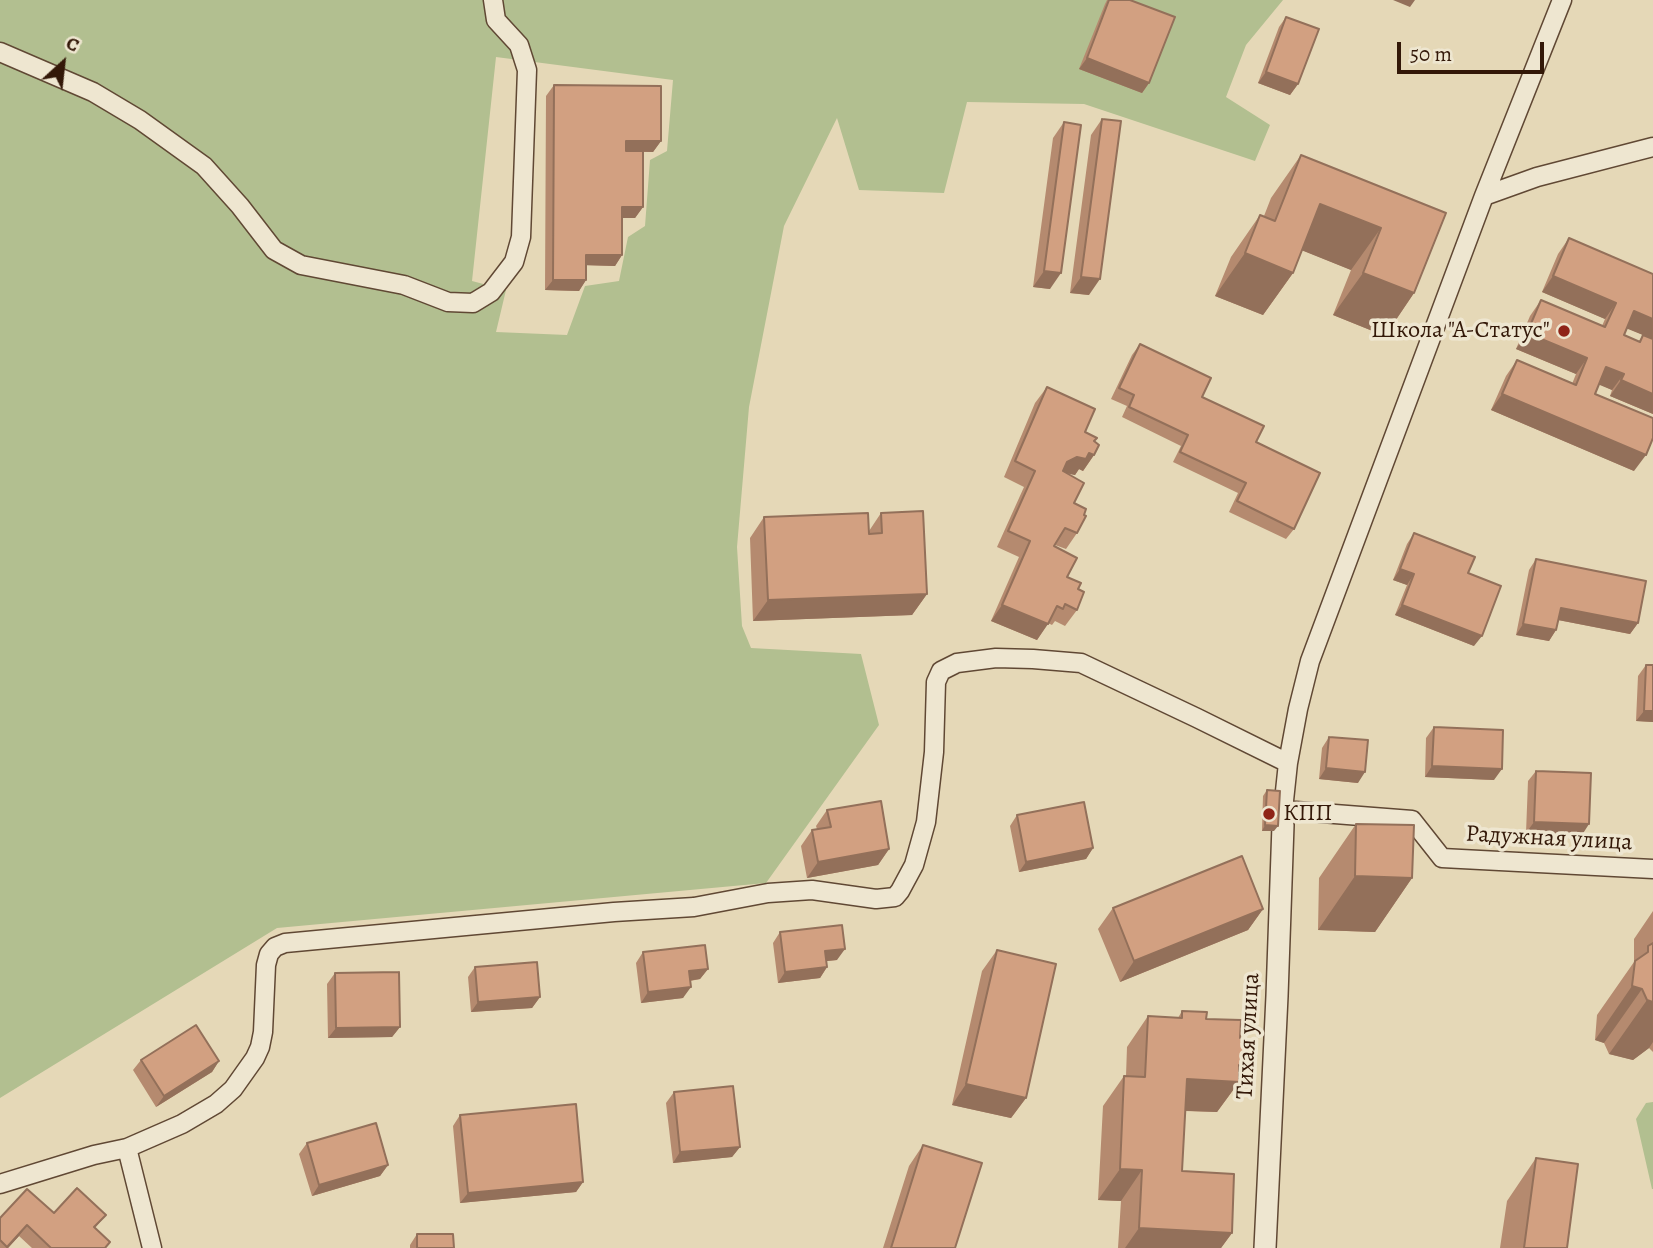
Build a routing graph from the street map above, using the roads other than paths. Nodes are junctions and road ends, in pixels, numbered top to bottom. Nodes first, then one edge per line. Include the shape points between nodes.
1 (494, 0) edge
2 (1562, 0) edge
3 (0, 52) edge
4 (1653, 147) edge
5 (1485, 196) junction
6 (1288, 763) junction
7 (1283, 818) junction
8 (1653, 869) edge
9 (128, 1148) junction
10 (0, 1184) edge
11 (152, 1248) edge
12 (1265, 1248) edge

1 - 3 street via 496,20 519,45 527,70 521,237 514,262 491,292 473,303 448,302 404,285 301,265 274,250 204,166 140,120 93,92
2 - 5 street
4 - 5 street via 1537,177
5 - 6 street via 1310,661
6 - 7 street
6 - 9 street via 1081,663 996,658 957,663 941,671 936,682 926,822 914,865 895,897 801,890 694,907 285,943 275,947 266,965 260,1047 233,1088 182,1124
7 - 8 street, Радужная улица via 1412,820 1442,858
7 - 12 street, Тихая улица
9 - 10 street
9 - 11 street

